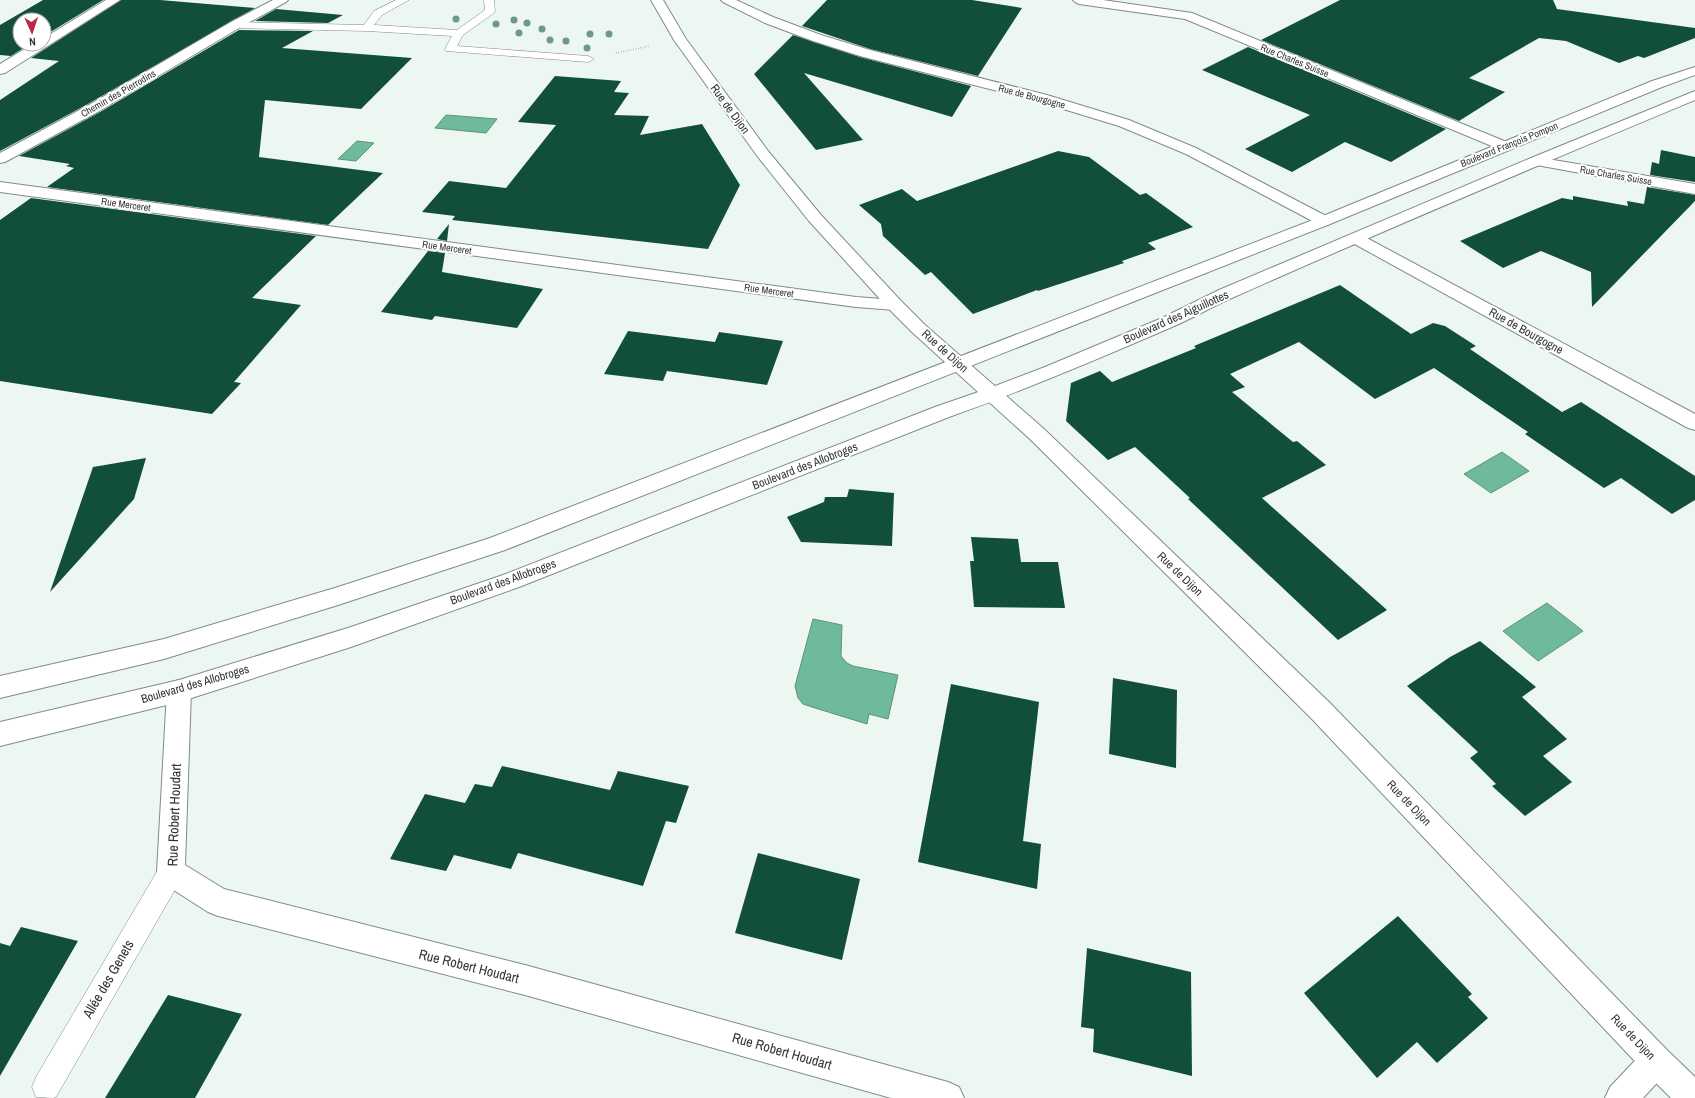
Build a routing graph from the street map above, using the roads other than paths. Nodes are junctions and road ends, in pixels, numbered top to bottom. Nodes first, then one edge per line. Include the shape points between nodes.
1 (114, 0) edge
2 (282, 0) edge
3 (404, 0) edge
4 (489, 0) edge
5 (657, 0) edge
6 (727, 0) edge
7 (1079, 0) edge
8 (235, 25) junction
9 (367, 28) junction
10 (459, 33) junction
11 (52, 38) edge
12 (29, 52) edge
13 (588, 59) road end
14 (0, 70) edge
15 (1695, 71) edge
16 (1695, 95) edge
17 (1504, 146) junction
18 (0, 159) edge
19 (1536, 161) junction
20 (0, 187) edge
21 (1695, 189) edge
22 (1324, 221) junction
23 (1357, 238) junction
24 (895, 305) junction
25 (959, 364) junction
26 (994, 394) junction
27 (1695, 423) edge
28 (0, 687) edge
29 (178, 691) junction
30 (0, 734) edge
31 (171, 872) junction
32 (1656, 1061) junction
33 (46, 1087) dead end
34 (948, 1098) edge
35 (1621, 1098) edge
36 (1694, 1098) edge

1 - 11 street
2 - 8 street, Chemin des Pierrodins
3 - 9 lane via 378,13
4 - 10 lane via 490,11
5 - 24 street, Rue de Dijon via 680,40 763,154 815,218
6 - 22 street, Rue de Bourgogne via 769,20 817,38 1042,98 1124,123 1191,151
7 - 17 street, Rue Charles Suisse via 1189,11
8 - 9 lane
8 - 18 street, Chemin des Pierrodins via 94,108
9 - 10 lane
10 - 13 lane via 450,49
12 - 14 street
15 - 17 street, Boulevard François Pompon
16 - 19 street
17 - 22 street, Boulevard François Pompon
19 - 21 street, Rue Charles Suisse
19 - 23 street
20 - 24 street, Rue Merceret via 856,302
22 - 25 street
23 - 26 street, Boulevard des Aiguillottes via 1225,294 1168,322
23 - 27 street, Rue de Bourgogne
24 - 25 street, Rue de Dijon
25 - 26 street, Rue de Dijon
25 - 28 street via 497,544 164,649
26 - 29 street, Boulevard des Allobroges via 511,581 351,637
26 - 32 street, Rue de Dijon via 1320,710
29 - 30 street, Boulevard des Allobroges
29 - 31 street, Rue Robert Houdart
31 - 33 lane, Allée des Genets
31 - 34 street, Rue Robert Houdart via 218,902 525,980
32 - 35 street
32 - 36 street, Rue de Dijon

